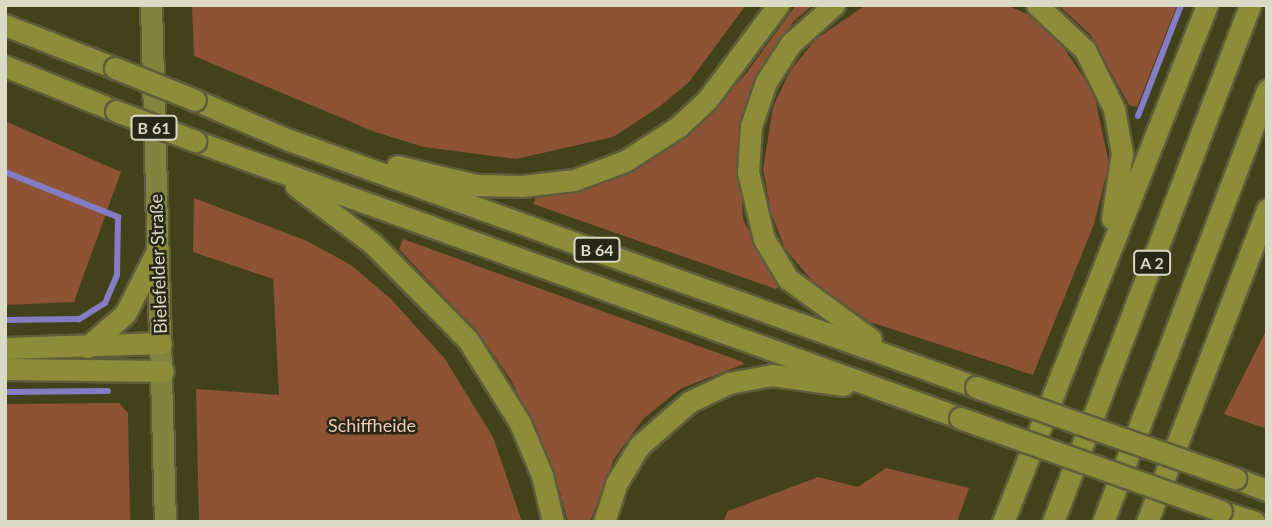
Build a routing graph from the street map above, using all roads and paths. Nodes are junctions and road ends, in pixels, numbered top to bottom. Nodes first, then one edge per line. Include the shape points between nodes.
1 (151, 5) edge
2 (778, 5) edge
3 (834, 5) edge
4 (1037, 5) edge
5 (1207, 5) edge
6 (1250, 5) edge
7 (5, 25) edge
8 (5, 66) edge
9 (5, 73) edge
10 (56, 86) junction
11 (1267, 90) edge
12 (289, 140) junction
13 (271, 169) junction
14 (1267, 209) edge
15 (1267, 250) edge
16 (157, 251) junction
17 (1085, 319) junction
18 (1219, 333) junction
19 (161, 343) junction
20 (88, 347) junction
21 (5, 348) edge
22 (905, 361) junction
23 (5, 369) edge
24 (163, 371) junction
25 (887, 391) junction
26 (1267, 490) edge
27 (165, 522) edge
28 (553, 522) edge
29 (604, 522) edge
30 (1003, 522) edge
31 (1053, 522) edge
32 (1103, 522) edge
33 (1147, 522) edge
34 (1254, 522) edge

1 - 16 main road, Bielefelder Straße / B 61
2 - 12 highway via 707,100 678,127 625,161 574,180 476,185
3 - 22 highway via 790,43 766,82 750,138 751,195 764,239 789,279 806,296
4 - 17 highway via 1070,33 1097,68 1119,131 1117,200
5 - 17 highway
6 - 31 highway, A 2
7 - 12 highway, B 64, bridge
8 - 10 highway, B 64
9 - 10 highway
10 - 13 highway, B 64, bridge
11 - 32 highway, A 2
12 - 22 highway, B 64
13 - 25 highway, B 64
13 - 28 highway via 372,243 468,340 520,423 542,475
14 - 18 highway
15 - 18 highway
16 - 19 main road, Bielefelder Straße / B 61
16 - 20 highway, B 61 via 125,314
17 - 30 highway
18 - 33 highway
19 - 20 highway
19 - 24 main road, Bielefelder Straße / B 61
20 - 21 highway
22 - 26 highway, B 64, bridge
23 - 24 highway
24 - 27 main road, Bielefelder Straße / B 61
25 - 29 highway via 772,375 708,392 670,415 639,446 616,484
25 - 34 highway, B 64, bridge

